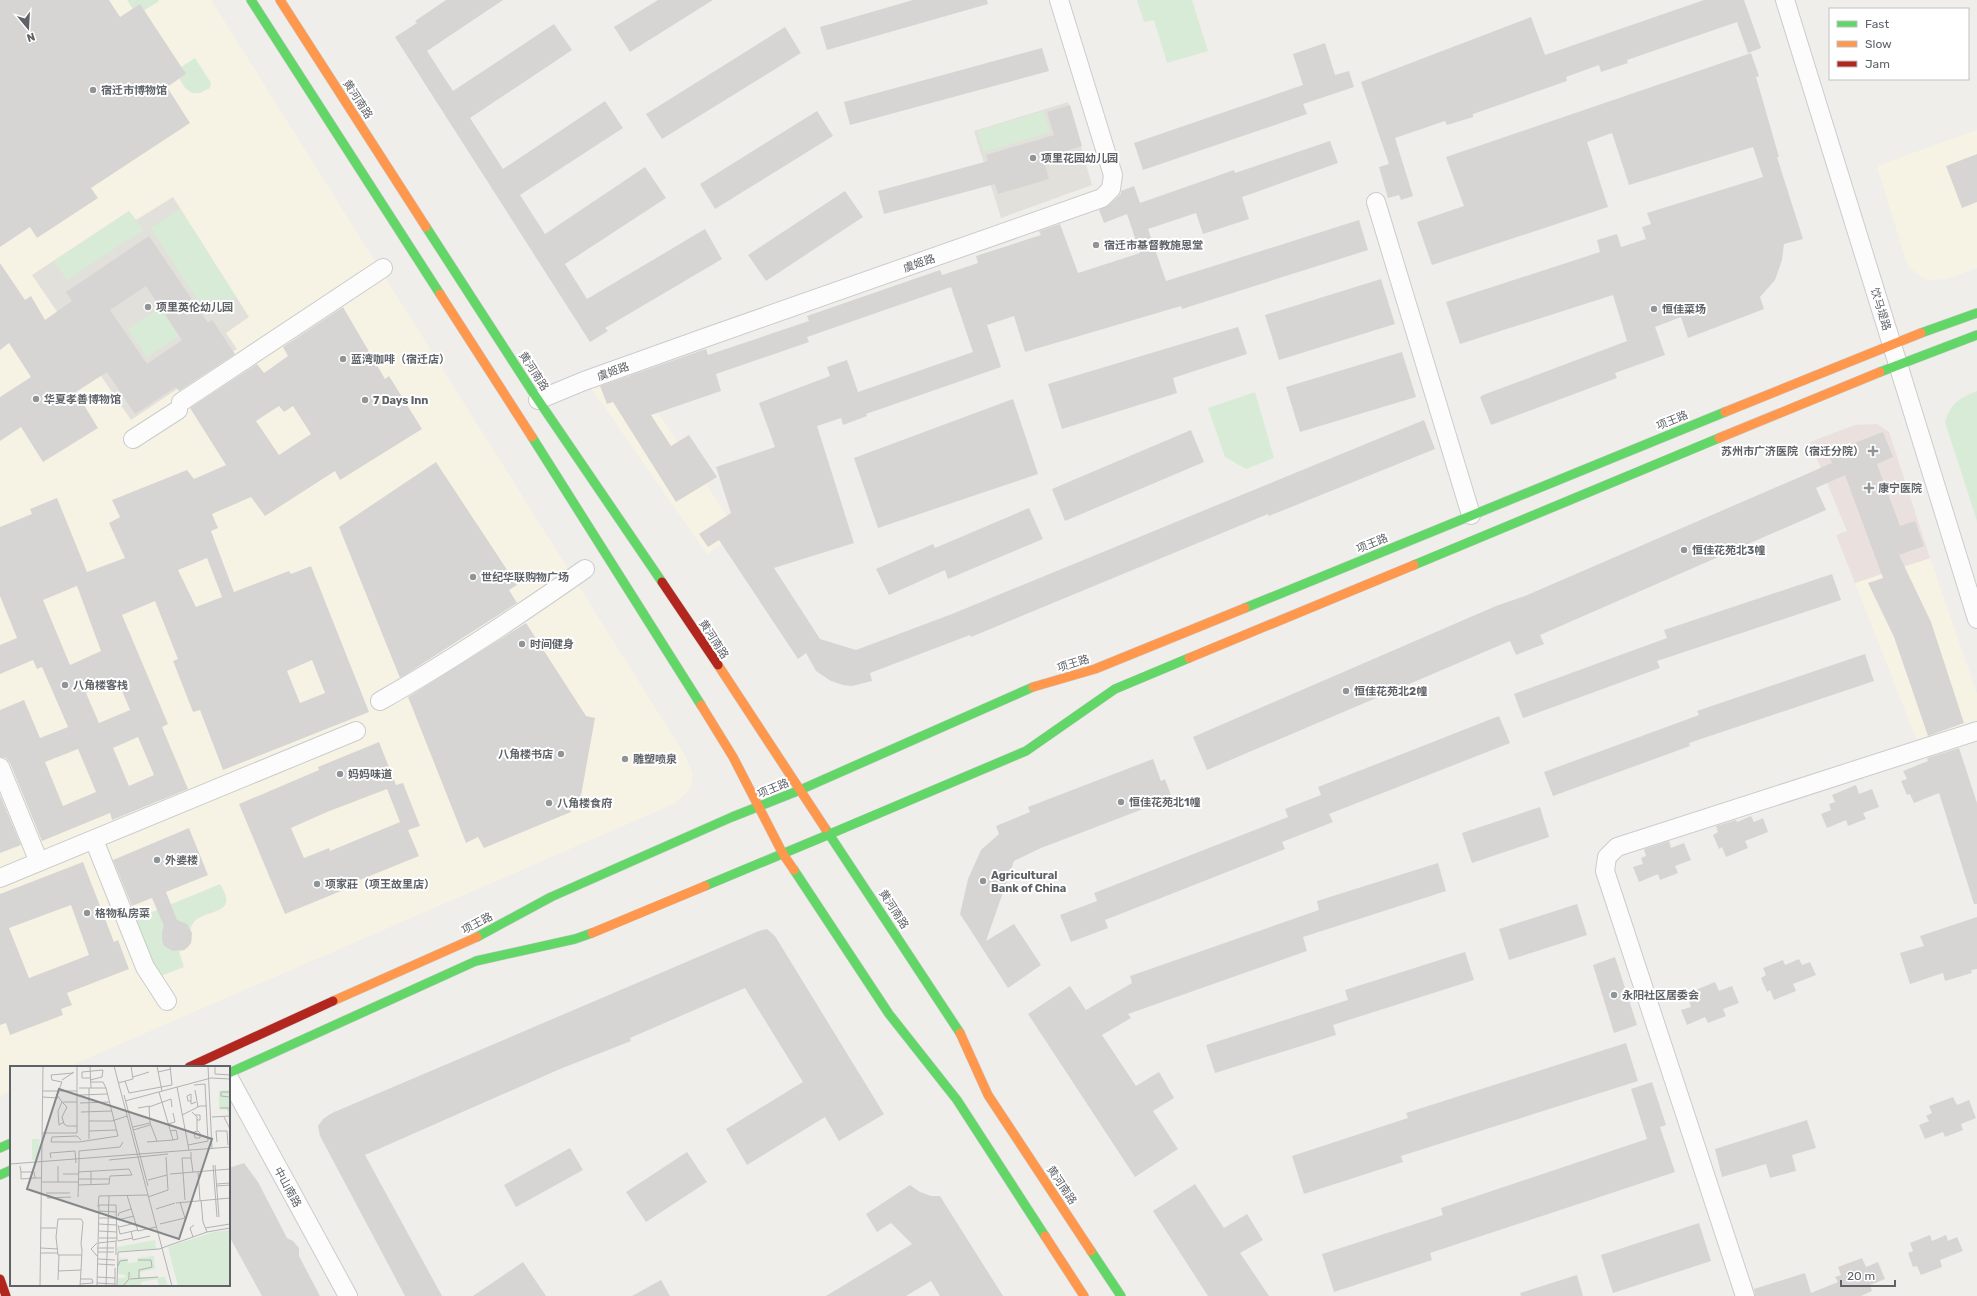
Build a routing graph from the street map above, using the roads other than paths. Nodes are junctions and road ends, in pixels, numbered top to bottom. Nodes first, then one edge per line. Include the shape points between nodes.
1 (251, 0) edge
2 (280, 0) edge
3 (1058, 0) edge
4 (1785, 0) edge
5 (1376, 202) dead end
6 (384, 268) dead end
7 (1977, 313) edge
8 (1977, 335) edge
9 (1892, 344) junction
10 (1898, 364) junction
11 (538, 400) junction
12 (133, 439) dead end
13 (1471, 515) junction
14 (584, 569) dead end
15 (1977, 619) edge
16 (380, 701) dead end
17 (356, 731) dead end
18 (1977, 731) edge
19 (0, 767) edge
20 (800, 790) junction
21 (760, 806) junction
22 (830, 834) junction
23 (94, 840) junction
24 (783, 854) junction
25 (39, 862) junction
26 (0, 878) edge
27 (167, 1002) dead end
28 (191, 1066) edge
29 (230, 1073) edge
30 (230, 1080) edge
31 (10, 1143) edge
32 (0, 1148) edge
33 (10, 1170) edge
34 (0, 1175) edge
35 (0, 1279) edge
36 (6, 1296) edge
37 (348, 1296) edge
38 (1084, 1296) edge
39 (1120, 1296) edge
40 (1745, 1296) edge

1 - 21 main road via 519,417 733,757
2 - 11 main road, 黄河南路
3 - 11 street, 虞姬路 via 1113,175 1111,189 1102,198 584,381
4 - 9 street, 饮马堤路
5 - 13 street
6 - 12 street
7 - 9 main road, 项王路
8 - 10 main road
9 - 10 street, 饮马堤路
9 - 13 main road, 项王路
10 - 15 street, 饮马堤路
10 - 22 main road via 1115,690 1026,751
11 - 20 main road, 黄河南路
13 - 20 main road, 项王路 via 1095,669 1030,688
14 - 16 street via 523,613 446,663
17 - 23 street
18 - 40 street via 1617,847 1607,857 1605,871
19 - 25 street
20 - 21 main road, 项王路
20 - 22 main road, 黄河南路
21 - 24 main road
21 - 28 main road, 项王路 via 551,898 467,942 382,978
22 - 24 main road
22 - 39 main road, 黄河南路 via 958,1029 988,1095
23 - 25 street
23 - 27 street via 145,967
24 - 29 main road via 575,939 476,961
24 - 38 main road via 889,1014 957,1100
25 - 26 street
30 - 37 street, 中山南路
31 - 32 main road
33 - 34 main road
35 - 36 main road

